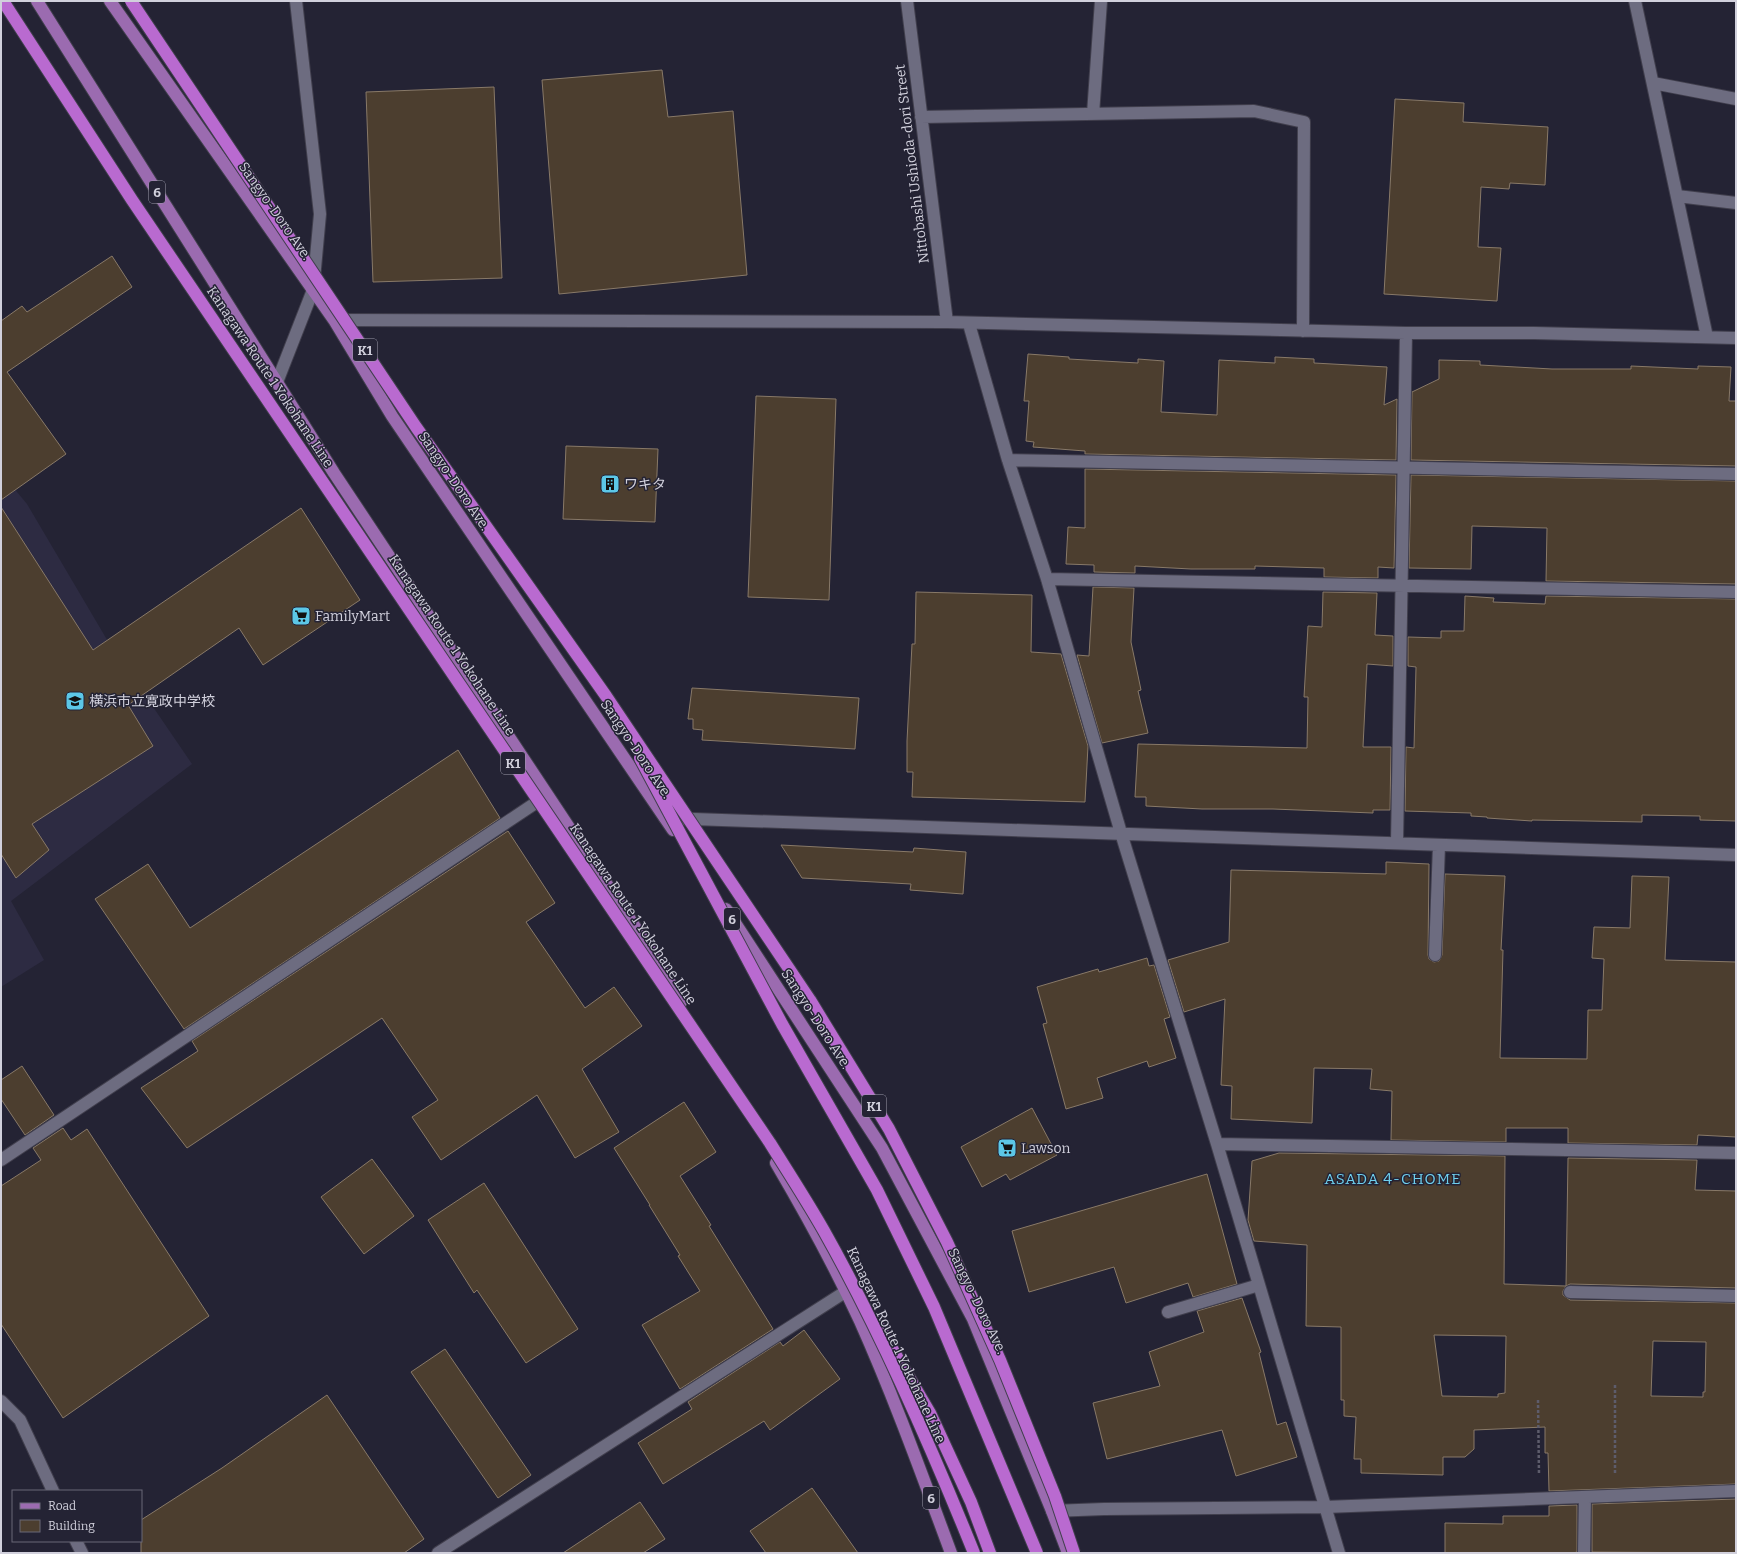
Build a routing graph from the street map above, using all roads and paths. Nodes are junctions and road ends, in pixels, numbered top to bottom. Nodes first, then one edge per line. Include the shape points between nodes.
1 (3, 1) edge
2 (36, 1) edge
3 (110, 1) edge
4 (130, 1) edge
5 (296, 1) edge
6 (908, 1) edge
7 (1101, 1) edge
8 (1635, 1) edge
9 (1653, 83) junction
10 (1736, 99) edge
11 (1093, 114) junction
12 (921, 117) junction
13 (1677, 196) junction
14 (1736, 203) edge
15 (313, 290) junction
16 (334, 320) junction
17 (947, 322) junction
18 (969, 324) junction
19 (1303, 331) junction
20 (1406, 333) junction
21 (1708, 337) junction
22 (1736, 338) edge
23 (277, 382) junction
24 (1008, 460) junction
25 (1404, 469) junction
26 (1736, 474) edge
27 (1047, 579) junction
28 (1402, 585) junction
29 (1736, 592) edge
30 (606, 696) junction
31 (547, 795) junction
32 (665, 818) junction
33 (1121, 834) junction
34 (1397, 843) junction
35 (1439, 844) junction
36 (1736, 855) edge
37 (1435, 955) dead end
38 (1217, 1144) junction
39 (1736, 1153) edge
40 (1, 1160) edge
41 (824, 1231) junction
42 (1259, 1285) junction
43 (845, 1292) junction
44 (1570, 1292) dead end
45 (1736, 1296) edge
46 (1168, 1312) dead end
47 (1615, 1386) dead end
48 (1538, 1400) dead end
49 (1, 1401) edge
50 (53, 1490) edge
51 (1736, 1491) edge
52 (1585, 1496) junction
53 (1615, 1496) junction
54 (1539, 1498) junction
55 (1325, 1507) junction
56 (1052, 1511) junction
57 (76, 1542) edge
58 (82, 1553) edge
59 (438, 1553) edge
60 (951, 1553) edge
61 (974, 1553) edge
62 (990, 1553) edge
63 (1037, 1553) edge
64 (1068, 1553) edge
65 (1074, 1553) edge
66 (1339, 1553) edge
67 (1584, 1553) edge

1 - 41 highway, Kanagawa Route 1 Yokohane Line / K1, bridge via 136,207 770,1143
2 - 23 main road, 6
3 - 15 main road, Sangyo-Doro Ave. / 6
4 - 30 highway, K1, bridge via 416,426
5 - 15 street via 320,214
6 - 12 street, Nittobashi Ushioda-dori Street
7 - 11 street
8 - 9 street
9 - 10 street
9 - 13 street
11 - 12 street
11 - 19 street via 1254,111 1304,122
12 - 17 street, Nittobashi Ushioda-dori Street
13 - 14 street
13 - 21 street
15 - 16 main road, Sangyo-Doro Ave. / 6
15 - 23 street
16 - 17 street
16 - 32 main road, Sangyo-Doro Ave. / 6 via 392,416
17 - 18 street
18 - 19 street
18 - 24 street
19 - 20 street
20 - 21 street
20 - 25 street
21 - 22 street
23 - 31 main road, 6 via 334,473
24 - 25 street
24 - 27 street
25 - 26 street
25 - 28 street
27 - 28 street
27 - 33 street
28 - 29 street
28 - 34 street
30 - 63 highway, K1, bridge via 782,1024 877,1190 934,1308
30 - 65 highway, K1, bridge via 810,1000 889,1129 947,1242 1000,1360 1055,1496
31 - 40 street
31 - 43 main road, 6 via 650,951 804,1211
32 - 33 street
32 - 56 main road, Sangyo-Doro Ave. / 6 via 882,1148 973,1319
33 - 34 street
33 - 38 street
34 - 35 street
35 - 36 street
35 - 37 street
38 - 39 street
38 - 42 street
41 - 61 highway, Kanagawa Route 1 Yokohane Line / K1, bridge via 909,1403
41 - 62 highway, bridge via 930,1414 971,1502
42 - 46 street
42 - 55 street
43 - 59 street
43 - 60 main road, 6 via 860,1321 910,1442
44 - 45 street
47 - 53 path
48 - 54 path
49 - 50 street via 20,1420
51 - 53 street
52 - 53 street
52 - 54 street
52 - 67 street
54 - 55 street
55 - 56 street via 1104,1508
55 - 66 street
56 - 64 main road, Sangyo-Doro Ave. / 6
57 - 58 street

